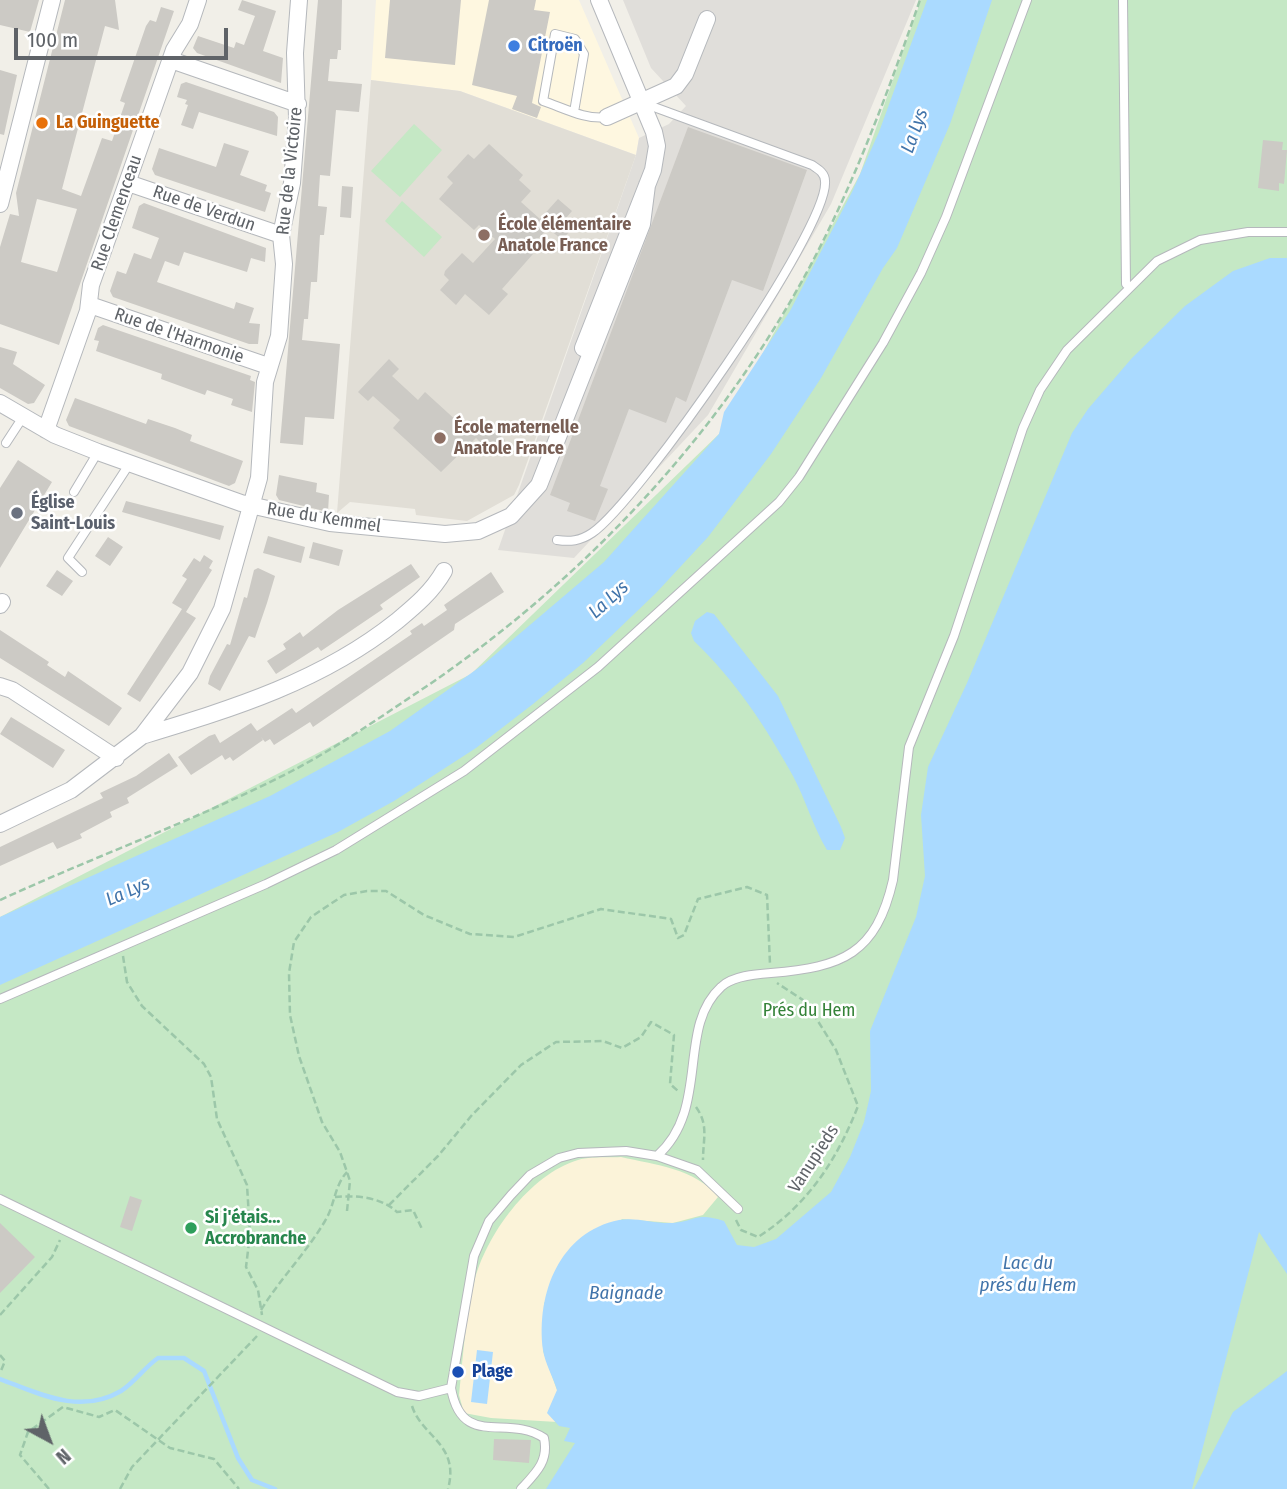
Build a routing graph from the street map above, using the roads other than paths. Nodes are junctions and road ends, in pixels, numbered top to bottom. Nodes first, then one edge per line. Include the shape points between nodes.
1 (52, 0) edge
2 (198, 0) edge
3 (299, 0) edge
4 (599, 0) edge
5 (1027, 0) edge
6 (1123, 0) edge
7 (707, 19) dead end
8 (171, 60) junction
9 (642, 103) junction
10 (298, 104) junction
11 (574, 112) junction
12 (607, 117) joint
13 (128, 183) junction
14 (0, 204) edge
15 (1287, 232) edge
16 (281, 235) junction
17 (1129, 286) junction
18 (90, 305) junction
19 (268, 366) junction
20 (0, 403) edge
21 (23, 417) junction
22 (46, 430) junction
23 (6, 443) dead end
24 (98, 452) junction
25 (130, 463) junction
26 (74, 492) dead end
27 (252, 506) junction
28 (557, 540) dead end
29 (444, 570) dead end
30 (82, 572) dead end
31 (0, 686) edge
32 (142, 736) junction
33 (116, 758) junction
34 (0, 824) edge
35 (0, 999) edge
36 (657, 1156) junction
37 (0, 1199) edge
38 (738, 1209) dead end
39 (451, 1388) junction
40 (521, 1489) edge

1 - 14 street
2 - 8 street, Rue Clemenceau
3 - 10 street, Rue de la Victoire
4 - 9 street, Rue du Kemmel
5 - 35 lane via 921,273 876,354 779,502 598,667 464,771 336,850
6 - 17 lane
7 - 9 street via 678,83
8 - 10 street
8 - 13 street, Rue Clemenceau
9 - 12 street
9 - 27 street, Rue du Kemmel via 657,146 642,224 532,496 507,519 484,530 445,534 344,524
9 - 28 lane via 812,165 826,182 812,221 786,269 677,437 644,480 592,534 573,542
10 - 16 street, Rue de la Victoire via 292,183
11 - 11 lane via 543,101 555,34 575,39 584,54
11 - 12 lane via 590,118
13 - 16 street, Rue de Verdun
13 - 18 street, Rue Clemenceau via 91,285
15 - 17 lane via 1248,232 1200,240 1157,261
16 - 19 street, Rue de la Victoire via 284,264 279,336
17 - 36 lane via 1067,350 1031,406 954,636 909,747 898,851 880,923 858,951 800,970 723,984 700,1015 690,1101
18 - 19 street, Rue de l'Harmonie
18 - 22 street, Rue Clemenceau
19 - 27 street, Rue de la Victoire via 259,478
20 - 21 street, Rue du Kemmel
21 - 22 street, Rue du Kemmel
21 - 23 lane
22 - 24 street, Rue du Kemmel
24 - 25 street, Rue du Kemmel
24 - 26 lane
25 - 27 street, Rue du Kemmel
25 - 30 lane via 68,558
27 - 32 street, Rue de la Victoire via 211,636 170,703
29 - 32 street via 432,589 403,616 328,666 254,701
31 - 33 street
32 - 33 street
33 - 34 street via 57,799
36 - 38 lane via 697,1170
36 - 39 lane via 626,1152 559,1158 530,1175 511,1195 489,1221 474,1256
37 - 39 lane via 397,1392 419,1396
39 - 40 lane via 454,1406 465,1422 532,1430 544,1438 547,1452 541,1468

